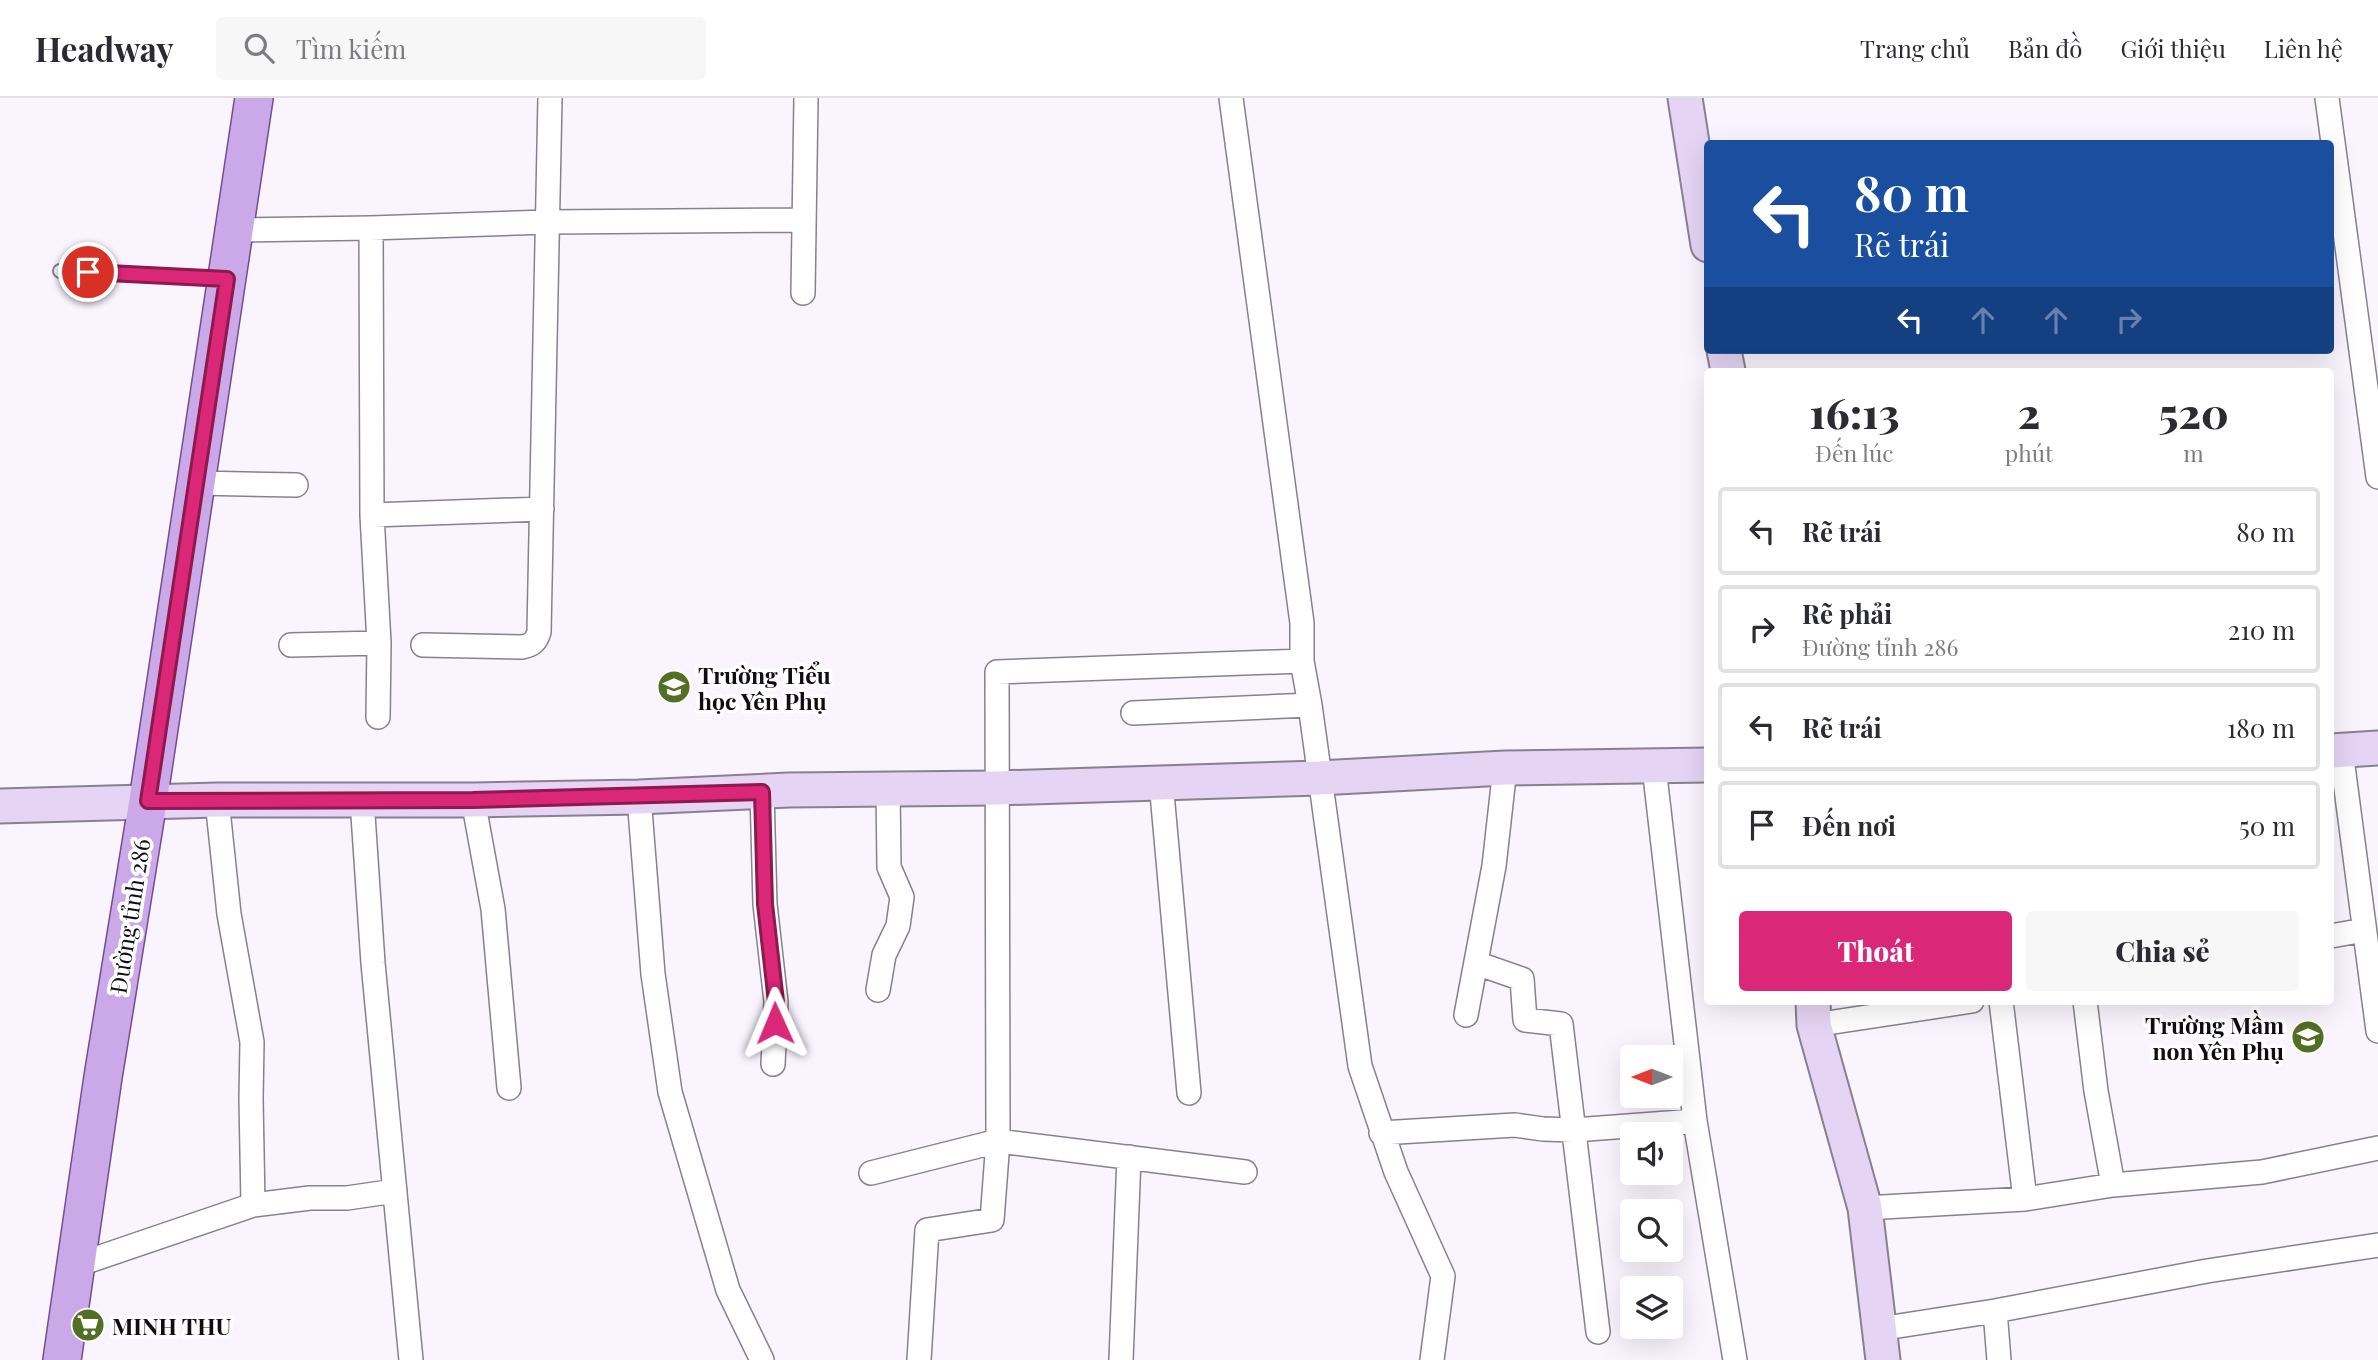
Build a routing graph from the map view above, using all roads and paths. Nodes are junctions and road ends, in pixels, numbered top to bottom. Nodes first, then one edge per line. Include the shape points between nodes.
1 (254, 98) edge
2 (550, 98) edge
3 (806, 98) edge
4 (1231, 98) edge
5 (1685, 98) edge
6 (2327, 98) edge
7 (2333, 140) edge
8 (2334, 150) edge
9 (1704, 219) edge
10 (804, 220) junction
11 (548, 222) junction
12 (371, 228) junction
13 (233, 230) junction
14 (60, 271) dead end
15 (227, 279) junction
16 (803, 293) dead end
17 (2378, 477) edge
18 (196, 483) junction
19 (296, 485) dead end
20 (542, 509) junction
21 (372, 515) junction
22 (379, 643) junction
23 (291, 645) dead end
24 (424, 645) dead end
25 (1302, 660) junction
26 (1310, 705) junction
27 (1133, 713) dead end
28 (378, 716) dead end
29 (2378, 748) edge
30 (2336, 751) edge
31 (1704, 765) edge
32 (1654, 767) junction
33 (1505, 768) junction
34 (1319, 778) junction
35 (1161, 782) junction
36 (996, 788) junction
37 (888, 789) junction
38 (762, 792) junction
39 (639, 797) junction
40 (217, 800) junction
41 (362, 800) junction
42 (473, 800) junction
43 (148, 801) junction
44 (0, 806) edge
45 (2364, 930) junction
46 (2334, 935) edge
47 (1476, 963) junction
48 (878, 990) dead end
49 (1919, 1005) edge
50 (2001, 1005) edge
51 (2085, 1005) edge
52 (1813, 1013) edge
53 (1466, 1015) dead end
54 (2378, 1031) edge
55 (773, 1064) dead end
56 (509, 1088) dead end
57 (1189, 1093) dead end
58 (1695, 1121) junction
59 (1574, 1130) junction
60 (1381, 1133) junction
61 (998, 1141) junction
62 (2378, 1148) edge
63 (1129, 1157) junction
64 (1245, 1172) dead end
65 (871, 1173) dead end
66 (2113, 1185) junction
67 (395, 1191) junction
68 (2025, 1199) junction
69 (253, 1205) junction
70 (1864, 1208) junction
71 (2378, 1245) edge
72 (77, 1265) junction
73 (1995, 1311) junction
74 (1598, 1332) dead end
75 (1881, 1344) edge
76 (62, 1360) edge
77 (411, 1360) edge
78 (762, 1360) edge
79 (919, 1360) edge
80 (1121, 1360) edge
81 (1432, 1360) edge
82 (1735, 1360) edge
83 (1999, 1360) edge

1 - 13 main road, Đường tỉnh 286
2 - 11 street
3 - 10 street
4 - 25 street via 1301,623
5 - 9 street
6 - 7 street
8 - 17 street
10 - 11 street
10 - 16 street
11 - 12 street
11 - 20 street
12 - 13 street
12 - 21 street
13 - 15 main road, Đường tỉnh 286
14 - 15 lane
15 - 18 main road, Đường tỉnh 286
18 - 19 street
18 - 43 main road, Đường tỉnh 286
20 - 21 street
20 - 24 street via 537,639 522,647
21 - 22 street
22 - 23 street
22 - 28 street
25 - 26 street
25 - 36 street via 997,672
26 - 27 street
26 - 34 street
29 - 30 street
30 - 45 street
31 - 32 street
32 - 33 street
32 - 58 street
33 - 34 street
33 - 47 street via 1494,866
34 - 35 street
34 - 60 street via 1360,1066
35 - 36 street
35 - 57 street
36 - 37 street
36 - 61 street
37 - 38 street
37 - 48 street via 889,867 902,897
38 - 39 street
38 - 55 street via 765,904 776,1002
39 - 42 street
39 - 78 street via 653,974 670,1092 729,1290
40 - 41 street
40 - 43 street
40 - 69 street via 229,914 252,1042
41 - 42 street
41 - 67 street
42 - 56 street via 493,909
43 - 44 street
43 - 72 main road, Đường tỉnh 286
45 - 46 street
45 - 54 street
47 - 53 street
47 - 59 street via 1522,979 1525,1020 1561,1024
49 - 52 street
50 - 68 street
51 - 66 street
52 - 70 street
58 - 59 street
58 - 82 street
59 - 60 street via 1515,1125
59 - 74 street
60 - 81 street via 1443,1276
61 - 63 street
61 - 65 street
61 - 79 street via 992,1220 927,1230
62 - 66 street via 2262,1172
63 - 64 street
63 - 80 street
66 - 68 street
67 - 69 street
67 - 77 street
68 - 70 street
69 - 72 street
70 - 75 street
71 - 73 street
72 - 76 main road, Đường tỉnh 286
73 - 75 street
73 - 83 street

